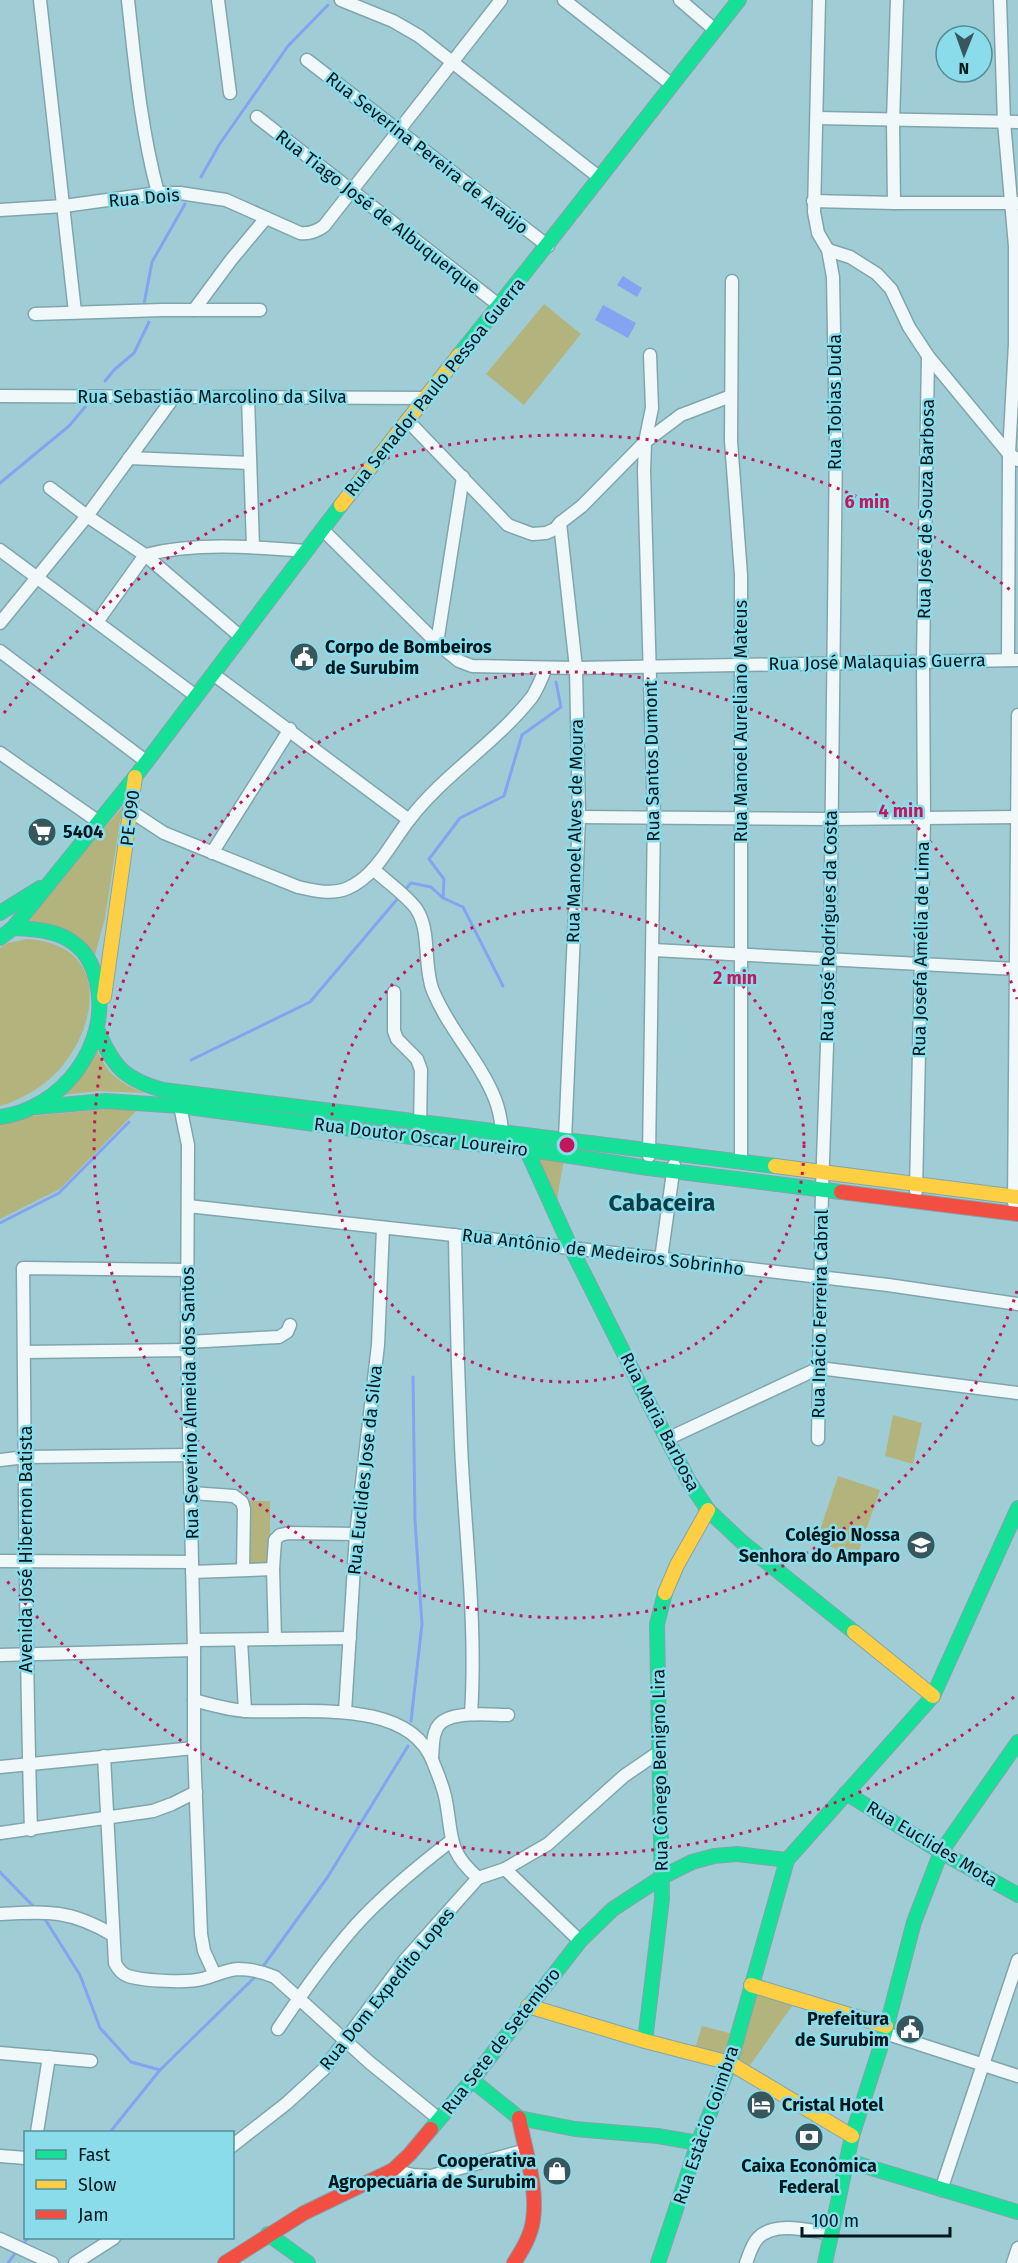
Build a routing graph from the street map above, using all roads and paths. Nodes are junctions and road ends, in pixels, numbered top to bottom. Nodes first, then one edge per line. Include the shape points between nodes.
1 (39, 0) edge
2 (128, 0) edge
3 (218, 0) edge
4 (341, 0) edge
5 (501, 0) edge
6 (564, 0) edge
7 (680, 0) edge
8 (739, 0) edge
9 (819, 0) edge
10 (897, 0) edge
11 (1000, 0) edge
12 (715, 30) junction
13 (307, 60) dead end
14 (454, 62) junction
15 (671, 84) junction
16 (230, 93) dead end
17 (257, 117) dead end
18 (817, 118) junction
19 (893, 121) junction
20 (1004, 122) junction
21 (1018, 122) edge
22 (398, 130) junction
23 (600, 178) junction
24 (350, 190) junction
25 (158, 193) junction
26 (813, 201) junction
27 (1014, 203) edge
28 (894, 204) junction
29 (64, 206) junction
30 (0, 210) edge
31 (266, 218) junction
32 (548, 246) junction
33 (1017, 246) edge
34 (828, 250) junction
35 (732, 281) dead end
36 (500, 306) junction
37 (194, 310) junction
38 (260, 310) dead end
39 (75, 312) junction
40 (35, 314) dead end
41 (1017, 344) edge
42 (650, 355) dead end
43 (928, 356) junction
44 (0, 396) edge
45 (731, 396) junction
46 (174, 397) junction
47 (248, 397) junction
48 (425, 398) junction
49 (407, 420) junction
50 (645, 442) junction
51 (1013, 457) edge
52 (129, 458) junction
53 (250, 463) junction
54 (463, 477) junction
55 (50, 488) dead end
56 (87, 516) junction
57 (560, 523) junction
58 (322, 529) junction
59 (253, 548) junction
60 (0, 550) edge
61 (305, 551) junction
62 (145, 555) junction
63 (35, 578) junction
64 (97, 622) junction
65 (0, 623) edge
66 (241, 637) junction
67 (437, 644) junction
68 (0, 651) edge
69 (1013, 660) edge
70 (923, 661) junction
71 (832, 663) junction
72 (741, 665) junction
73 (650, 666) junction
74 (546, 668) junction
75 (576, 668) junction
76 (213, 674) junction
77 (196, 696) junction
78 (1018, 715) edge
79 (290, 729) junction
80 (0, 753) edge
81 (147, 762) junction
82 (135, 777) junction
83 (132, 812) junction
84 (579, 817) junction
85 (741, 817) junction
86 (1017, 817) edge
87 (654, 818) junction
88 (924, 818) junction
89 (831, 819) junction
90 (409, 820) junction
91 (99, 822) junction
92 (212, 853) junction
93 (373, 869) junction
94 (51, 880) junction
95 (0, 913) edge
96 (14, 928) junction
97 (0, 938) edge
98 (653, 950) junction
99 (742, 955) junction
100 (830, 959) junction
101 (921, 964) junction
102 (1016, 969) junction
103 (394, 992) dead end
104 (99, 1022) junction
105 (1017, 1040) edge
106 (180, 1106) junction
107 (37, 1107) junction
108 (0, 1117) edge
109 (420, 1121) junction
110 (502, 1131) junction
111 (520, 1134) junction
112 (420, 1138) junction
113 (565, 1140) junction
114 (525, 1149) junction
115 (650, 1150) junction
116 (674, 1154) junction
117 (741, 1162) junction
118 (648, 1168) junction
119 (674, 1170) junction
120 (824, 1173) junction
121 (916, 1184) junction
122 (822, 1189) junction
123 (1016, 1197) edge
124 (915, 1201) junction
125 (188, 1206) junction
126 (1016, 1214) edge
127 (383, 1228) junction
128 (455, 1235) junction
129 (571, 1248) junction
130 (662, 1259) junction
131 (188, 1270) junction
132 (822, 1277) junction
133 (1018, 1304) edge
134 (290, 1325) dead end
135 (187, 1346) junction
136 (24, 1352) junction
137 (819, 1368) junction
138 (1018, 1393) edge
139 (667, 1439) junction
140 (818, 1439) dead end
141 (189, 1455) junction
142 (26, 1457) junction
143 (0, 1460) edge
144 (191, 1493) junction
145 (1018, 1508) edge
146 (708, 1510) junction
147 (356, 1534) junction
148 (27, 1560) junction
149 (0, 1561) edge
150 (192, 1567) junction
151 (273, 1569) junction
152 (243, 1570) junction
153 (350, 1638) junction
154 (274, 1639) junction
155 (241, 1640) junction
156 (194, 1645) junction
157 (26, 1654) junction
158 (0, 1655) edge
159 (933, 1696) junction
160 (194, 1700) junction
161 (245, 1711) junction
162 (345, 1712) junction
163 (471, 1714) junction
164 (508, 1716) dead end
165 (1018, 1742) edge
166 (194, 1748) junction
167 (659, 1752) junction
168 (104, 1756) junction
169 (432, 1758) junction
170 (29, 1764) junction
171 (0, 1767) edge
172 (196, 1792) junction
173 (846, 1793) junction
174 (106, 1818) junction
175 (31, 1830) junction
176 (0, 1833) edge
177 (451, 1841) junction
178 (941, 1852) junction
179 (787, 1860) junction
180 (505, 1869) junction
181 (662, 1877) junction
182 (478, 1878) junction
183 (1018, 1895) edge
184 (0, 1914) edge
185 (113, 1935) junction
186 (580, 1941) junction
187 (1018, 1960) edge
188 (214, 1973) junction
189 (751, 1985) junction
190 (299, 1998) junction
191 (528, 2006) junction
192 (278, 2029) dead end
193 (886, 2030) junction
194 (347, 2040) junction
195 (645, 2041) junction
196 (0, 2053) edge
197 (49, 2057) junction
198 (91, 2061) dead end
199 (730, 2063) junction
200 (984, 2066) junction
201 (1018, 2076) edge
202 (472, 2080) junction
203 (519, 2118) junction
204 (440, 2119) junction
205 (37, 2131) edge
206 (852, 2136) junction
207 (698, 2143) junction
208 (234, 2144) edge
209 (524, 2151) junction
210 (0, 2156) edge
211 (24, 2158) edge
212 (848, 2161) junction
213 (393, 2170) junction
214 (941, 2190) junction
215 (1018, 2212) edge
216 (268, 2234) junction
217 (832, 2234) junction
218 (112, 2239) edge
219 (4, 2241) edge
220 (1018, 2248) edge
221 (52, 2263) edge
222 (75, 2263) edge
223 (225, 2263) edge
224 (308, 2263) edge
225 (514, 2263) edge
226 (658, 2263) edge
227 (746, 2263) edge
228 (825, 2263) edge
229 (1013, 2263) edge

1 - 29 street
2 - 25 street via 145,135
3 - 16 street
4 - 14 street via 402,26
5 - 14 street
6 - 15 street
7 - 12 street
8 - 12 main road, Rua Senador Paulo Pessoa Guerra / PE-090
9 - 18 street, Rua Tobias Duda
10 - 19 street
11 - 20 street
12 - 15 main road, Rua Senador Paulo Pessoa Guerra / PE-090
13 - 22 street, Rua Severina Pereira de Araújo
14 - 22 street
14 - 23 street
15 - 23 main road, Rua Senador Paulo Pessoa Guerra / PE-090
17 - 24 street, Rua Tiago José de Albuquerque
18 - 19 street
18 - 26 street, Rua Tobias Duda
19 - 20 street
19 - 28 street
20 - 21 street
20 - 27 street
22 - 24 street
22 - 32 street, Rua Severina Pereira de Araújo
23 - 32 main road, Rua Senador Paulo Pessoa Guerra / PE-090
24 - 31 street, Rua Dois via 316,231 300,233
24 - 36 street, Rua Tiago José de Albuquerque
25 - 29 street, Rua Dois
25 - 31 street, Rua Dois via 210,196
26 - 28 street
26 - 34 street, Rua Tobias Duda via 815,224
27 - 28 street
27 - 33 street
29 - 30 street, Rua Dois
29 - 39 street
31 - 37 street
32 - 36 main road, Rua Senador Paulo Pessoa Guerra / PE-090
33 - 41 street
34 - 43 street via 850,257 877,274 891,290
34 - 71 street, Rua Tobias Duda via 833,277 836,443
35 - 45 street, Rua Manoel Aureliano Mateus
36 - 48 main road, Rua Senador Paulo Pessoa Guerra / PE-090
37 - 38 street
37 - 39 street
39 - 40 street
41 - 51 street
42 - 50 street, Rua Santos Dumont via 652,408
43 - 51 street
43 - 70 street, Rua José de Souza Barbosa
44 - 46 street, Rua Sebastião Marcolino da Silva
45 - 50 street via 681,415
45 - 72 street, Rua Manoel Aureliano Mateus via 741,575
46 - 47 street, Rua Sebastião Marcolino da Silva
46 - 52 street
47 - 48 street, Rua Sebastião Marcolino da Silva
47 - 53 street
48 - 49 main road, Rua Senador Paulo Pessoa Guerra / PE-090
49 - 54 street
49 - 58 main road, Rua Senador Paulo Pessoa Guerra / PE-090
50 - 57 street via 605,485
50 - 73 street, Rua Santos Dumont
51 - 69 street
52 - 53 street
52 - 56 street
53 - 59 street
54 - 57 street via 508,525 532,534 546,533
54 - 67 street
55 - 56 street
56 - 62 street
56 - 63 street
57 - 75 street, Rua Manoel Alves de Moura
58 - 61 main road, Rua Senador Paulo Pessoa Guerra / PE-090
58 - 67 street, Rua José Malaquias Guerra
59 - 61 street
59 - 62 street via 167,549
60 - 63 street
61 - 66 main road, Rua Senador Paulo Pessoa Guerra / PE-090
62 - 64 street
62 - 66 street
63 - 64 street
63 - 65 street
64 - 77 street
66 - 76 main road, Rua Senador Paulo Pessoa Guerra / PE-090
67 - 74 street, Rua José Malaquias Guerra via 472,666
68 - 81 street
69 - 70 street, Rua José Malaquias Guerra
70 - 71 street, Rua José Malaquias Guerra
70 - 88 street, Rua Josefa Amélia de Lima
71 - 72 street, Rua José Malaquias Guerra
71 - 89 street, Rua José Rodrigues da Costa
72 - 73 street, Rua José Malaquias Guerra
72 - 85 street, Rua Manoel Aureliano Mateus
73 - 75 street, Rua José Malaquias Guerra
73 - 87 street, Rua Santos Dumont
74 - 75 street, Rua José Malaquias Guerra
74 - 90 street via 534,695 516,715
75 - 84 street, Rua Manoel Alves de Moura
76 - 77 main road, Rua Senador Paulo Pessoa Guerra / PE-090
76 - 79 street
77 - 81 main road, Rua Senador Paulo Pessoa Guerra / PE-090
78 - 86 street
79 - 90 street
79 - 92 street
80 - 91 street
81 - 82 main road, Rua Senador Paulo Pessoa Guerra / PE-090
82 - 83 main road, PE-090 / PE-090
82 - 91 main road, PE-090 / PE-090
83 - 92 street via 164,833
83 - 104 main road, PE-090 / PE-090
84 - 87 street
84 - 113 street, Rua Manoel Alves de Moura
85 - 87 street
85 - 89 street
85 - 99 street, Rua Manoel Aureliano Mateus
86 - 88 street
86 - 102 street
87 - 98 street, Rua Santos Dumont
88 - 89 street
88 - 101 street, Rua Josefa Amélia de Lima
89 - 100 street, Rua José Rodrigues da Costa
90 - 93 street
91 - 94 main road, PE-090 / PE-090
92 - 93 street via 298,888 320,892 347,888
93 - 110 street via 417,909 425,933 433,991 487,1081
94 - 95 main road, PE-090
94 - 96 main road, PE-090 / PE-090
96 - 97 main road, PE-090
96 - 104 main road, PE-090 via 56,934 75,944 95,972
98 - 99 street
98 - 115 street, Rua Santos Dumont
99 - 100 street
99 - 117 street, Rua Manoel Aureliano Mateus
100 - 101 street
100 - 120 street, Rua José Rodrigues da Costa
101 - 102 street
101 - 121 street, Rua Josefa Amélia de Lima
102 - 105 street
103 - 109 street via 394,1031 421,1070
104 - 107 main road, PE-090 via 79,1069
104 - 109 main road, Rua Doutor Oscar Loureiro via 114,1065 141,1085
105 - 123 street
106 - 107 main road, Rua Doutor Oscar Loureiro via 106,1101
106 - 112 main road, Rua Doutor Oscar Loureiro
106 - 125 street, Rua Severino Almeida dos Santos via 188,1145
107 - 108 main road, PE-090
109 - 110 main road, Rua Doutor Oscar Loureiro
109 - 112 street
110 - 111 main road, Rua Doutor Oscar Loureiro
111 - 113 main road, Rua Doutor Oscar Loureiro
111 - 114 main road, Rua Maria Barbosa
112 - 114 main road, Rua Doutor Oscar Loureiro
113 - 115 main road, Rua Doutor Oscar Loureiro
114 - 118 main road, Rua Doutor Oscar Loureiro
114 - 129 main road, Rua Maria Barbosa
115 - 116 main road, Rua Doutor Oscar Loureiro
115 - 118 street, Rua Santos Dumont
116 - 117 main road, Rua Doutor Oscar Loureiro
116 - 119 street
117 - 120 main road, Rua Doutor Oscar Loureiro
118 - 119 main road, Rua Doutor Oscar Loureiro
119 - 122 main road, Rua Doutor Oscar Loureiro
119 - 130 street
120 - 121 main road, Rua Doutor Oscar Loureiro
120 - 122 street, Rua José Rodrigues da Costa
121 - 123 main road, Rua Doutor Oscar Loureiro
121 - 124 street, Rua Josefa Amélia de Lima
122 - 124 main road, Rua Doutor Oscar Loureiro
122 - 132 street, Rua Inácio Ferreira Cabral
123 - 126 street
124 - 126 main road, Rua Doutor Oscar Loureiro
125 - 127 street, Rua Antônio de Medeiros Sobrinho
125 - 131 street, Rua Severino Almeida dos Santos
127 - 128 street, Rua Antônio de Medeiros Sobrinho
127 - 147 street, Rua Euclides Jose da Silva via 378,1345
128 - 129 street, Rua Antônio de Medeiros Sobrinho
128 - 163 street via 461,1445 473,1632
129 - 130 street, Rua Antônio de Medeiros Sobrinho
129 - 139 main road, Rua Maria Barbosa
130 - 132 street, Rua Antônio de Medeiros Sobrinho
131 - 135 street, Rua Severino Almeida dos Santos
131 - 136 street, Avenida José Hibernon Batista via 22,1268
132 - 133 street, Rua Antônio de Medeiros Sobrinho
132 - 137 street, Rua Inácio Ferreira Cabral
134 - 135 street via 279,1336
135 - 136 street
135 - 141 street, Rua Severino Almeida dos Santos
136 - 142 street, Avenida José Hibernon Batista
137 - 138 street
137 - 139 street
137 - 140 street, Rua Inácio Ferreira Cabral
139 - 146 main road, Rua Maria Barbosa
141 - 142 street
141 - 144 street, Rua Severino Almeida dos Santos
142 - 143 street
142 - 148 street, Avenida José Hibernon Batista
144 - 150 street, Rua Severino Almeida dos Santos
144 - 152 street via 234,1496 242,1502
145 - 159 main road
146 - 159 main road, Rua Maria Barbosa via 743,1543
146 - 167 main road, Rua Cônego Benigno Lira via 659,1610
147 - 151 street via 280,1535 273,1547
147 - 153 street, Rua Euclides Jose da Silva
148 - 149 street
148 - 150 street
148 - 157 street, Avenida José Hibernon Batista
150 - 152 street
150 - 156 street, Rua Severino Almeida dos Santos
151 - 152 street
151 - 154 street
153 - 154 street
153 - 162 street, Rua Euclides Jose da Silva
154 - 155 street
155 - 156 street
155 - 161 street
156 - 157 street
156 - 160 street, Rua Severino Almeida dos Santos
157 - 158 street
157 - 170 street, Avenida José Hibernon Batista
159 - 173 main road
160 - 161 street
160 - 166 street, Rua Severino Almeida dos Santos
161 - 162 street
162 - 169 street via 392,1722 410,1731
163 - 164 street
163 - 169 street via 448,1718 439,1724
165 - 178 main road
166 - 168 street
166 - 172 street, Rua Severino Almeida dos Santos
167 - 180 street, Rua Dom Expedito Lopes via 624,1776 548,1844
167 - 181 main road, Rua Cônego Benigno Lira
168 - 170 street
168 - 174 street
169 - 177 street via 446,1801
170 - 171 street
170 - 175 street, Avenida José Hibernon Batista
172 - 174 street via 153,1811
172 - 188 street, Rua Severino Almeida dos Santos via 201,1934
173 - 178 main road, Rua Euclides Mota
173 - 179 main road
174 - 175 street
174 - 185 street
175 - 176 street
177 - 182 street via 463,1864
177 - 190 street via 413,1870 356,1925
178 - 183 main road, Rua Euclides Mota
178 - 193 main road via 914,1922
179 - 181 main road, Rua Sete de Setembro via 737,1854 714,1856
179 - 189 main road, Rua Estàcio Coimbra
180 - 182 street, Rua Dom Expedito Lopes
180 - 186 street
181 - 186 main road, Rua Sete de Setembro via 613,1909
181 - 195 main road, Rua Cônego Benigno Lira
182 - 194 street, Rua Dom Expedito Lopes via 405,1960
184 - 185 street via 67,1914 83,1918
185 - 188 street via 115,1964 127,1976 175,1981 204,1979
186 - 191 main road, Rua Sete de Setembro
187 - 200 street
188 - 190 street via 249,1970 274,1977
189 - 193 main road
189 - 199 main road, Rua Estàcio Coimbra
190 - 192 street
190 - 194 street
191 - 195 main road
191 - 202 main road, Rua Sete de Setembro
193 - 200 street
193 - 206 main road
194 - 204 street
194 - 208 street, Rua Dom Expedito Lopes via 305,2087
195 - 199 main road
196 - 197 street
197 - 198 street
197 - 205 street
199 - 206 main road
199 - 207 main road, Rua Estàcio Coimbra
200 - 201 street
200 - 214 street
202 - 203 main road
202 - 204 main road, Rua Sete de Setembro
203 - 207 main road via 575,2129
203 - 209 main road
204 - 213 main road, Rua Sete de Setembro
206 - 212 main road
207 - 226 main road, Rua Estàcio Coimbra
209 - 213 street via 431,2176
209 - 225 main road via 532,2221
210 - 211 street
212 - 214 main road
212 - 217 main road
213 - 216 main road, Rua Sete de Setembro
214 - 215 main road
216 - 223 main road, Rua Sete de Setembro
216 - 224 main road
217 - 227 street via 775,2229 758,2238
217 - 228 main road
218 - 222 street
219 - 221 street
220 - 229 street

